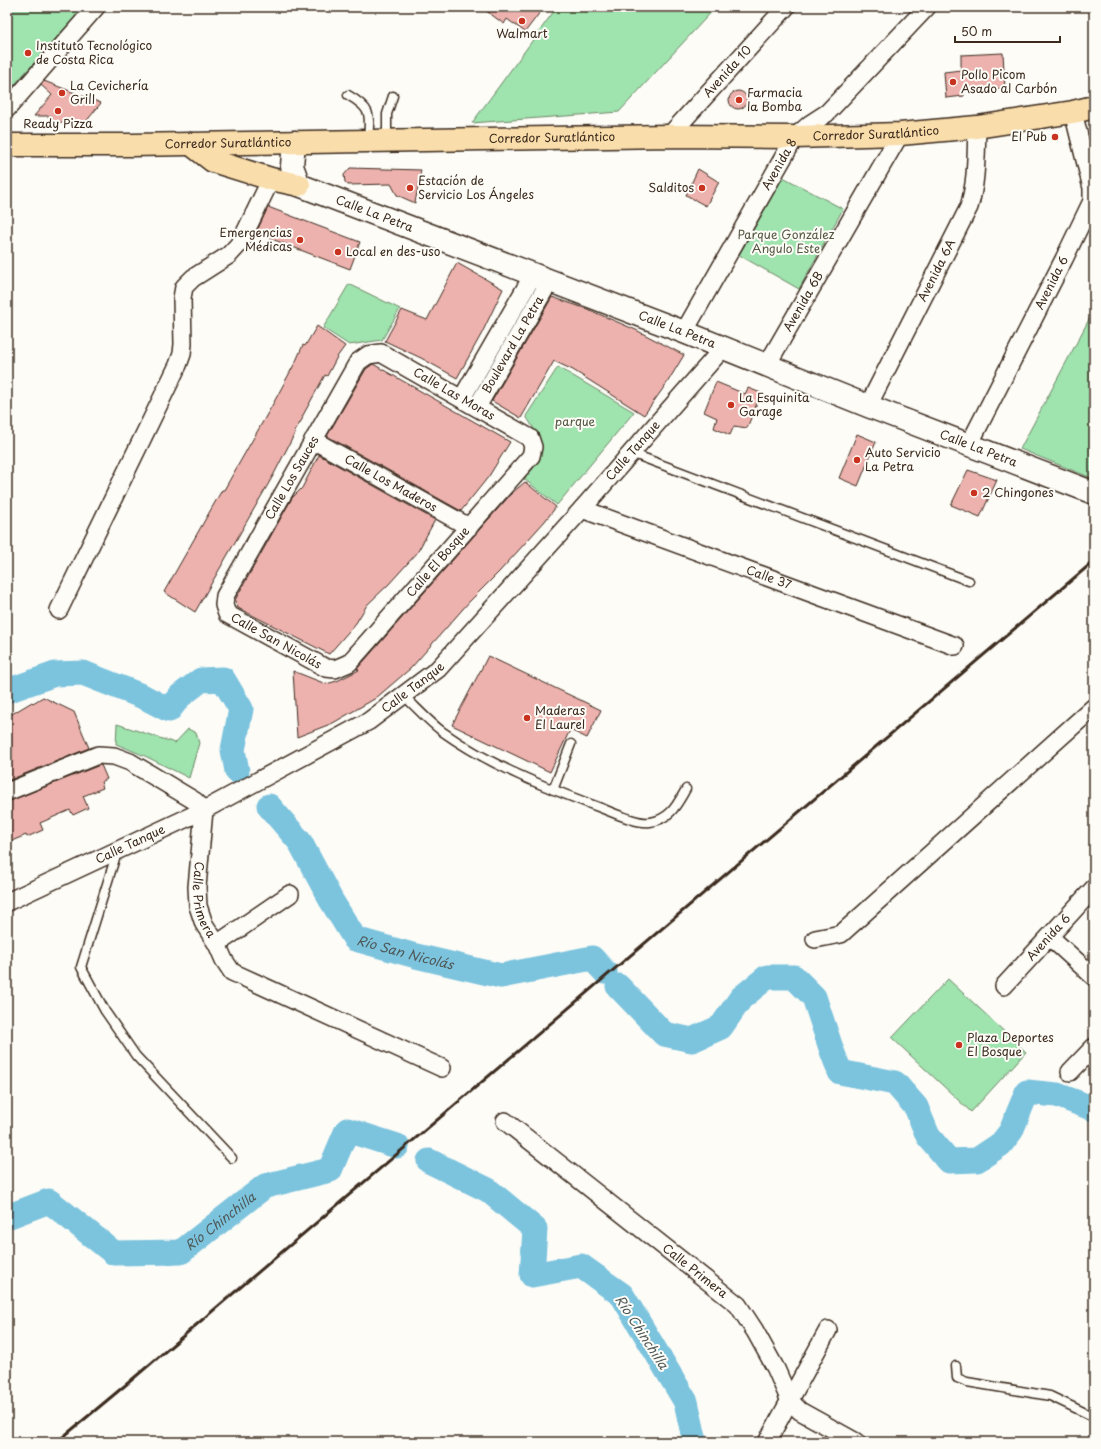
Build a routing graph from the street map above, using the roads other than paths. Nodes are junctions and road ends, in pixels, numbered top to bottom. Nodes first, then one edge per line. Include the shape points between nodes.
1 (96, 7) edge
2 (786, 7) edge
3 (927, 7) edge
4 (348, 94) dead end
5 (393, 96) dead end
6 (1094, 106) edge
7 (7, 109) edge
8 (1073, 112) junction
9 (977, 127) junction
10 (900, 134) junction
11 (669, 136) junction
12 (795, 137) junction
13 (377, 140) junction
14 (294, 142) junction
15 (191, 144) junction
16 (7, 145) edge
17 (271, 179) junction
18 (299, 185) junction
19 (541, 279) junction
20 (684, 332) junction
21 (723, 348) junction
22 (368, 354) joint
23 (768, 365) junction
24 (470, 403) junction
25 (868, 406) junction
26 (313, 440) junction
27 (969, 445) junction
28 (533, 447) joint
29 (631, 453) junction
30 (1094, 493) edge
31 (582, 509) junction
32 (469, 527) junction
33 (969, 581) dead end
34 (224, 605) joint
35 (59, 610) dead end
36 (955, 646) dead end
37 (335, 669) joint
38 (404, 695) junction
39 (1094, 707) edge
40 (571, 744) dead end
41 (686, 789) dead end
42 (553, 790) junction
43 (7, 792) edge
44 (204, 810) junction
45 (118, 851) junction
46 (1094, 888) edge
47 (290, 894) dead end
48 (7, 902) edge
49 (1050, 937) junction
50 (815, 939) dead end
51 (217, 944) junction
52 (1094, 977) edge
53 (1004, 986) dead end
54 (1094, 1047) edge
55 (442, 1068) dead end
56 (1070, 1072) dead end
57 (505, 1121) dead end
58 (232, 1158) dead end
59 (828, 1330) dead end
60 (956, 1366) dead end
61 (790, 1401) junction
62 (1094, 1417) edge
63 (768, 1442) edge
64 (856, 1442) edge

1 - 7 street
2 - 11 street, Avenida 10
3 - 12 street, Avenida 8 via 827,113
4 - 13 lane via 359,101 368,112
5 - 13 lane
6 - 8 main road, Corredor Suratlántico
8 - 9 main road, Corredor Suratlántico
8 - 27 street, Avenida 6 via 1092,188 1092,201
9 - 10 main road, Corredor Suratlántico
9 - 25 street, Avenida 6A via 973,196 970,207
10 - 12 main road, Corredor Suratlántico
10 - 23 street, Avenida 6B
11 - 12 main road, Corredor Suratlántico
11 - 13 main road, Corredor Suratlántico
12 - 20 street, Avenida 8
13 - 14 main road, Corredor Suratlántico
14 - 15 main road, Corredor Suratlántico
14 - 18 street via 292,166
15 - 16 main road, Corredor Suratlántico
15 - 17 main road via 213,161
17 - 18 main road
17 - 35 street via 240,243 184,287 183,344 178,365
18 - 19 street, Calle La Petra
19 - 20 street, Calle La Petra
19 - 24 street, Boulevard La Petra
20 - 21 street, Calle La Petra
21 - 23 street, Calle La Petra
21 - 29 street, Calle Tanque
22 - 24 street, Calle Las Moras via 382,353
22 - 26 street, Calle Los Sauces via 358,362
23 - 25 street, Calle La Petra
24 - 28 street, Calle Las Moras via 530,438
25 - 27 street, Calle La Petra
26 - 32 street, Calle Los Maderos
26 - 34 street, Calle Los Sauces via 225,596
27 - 30 street, Calle La Petra
28 - 32 street, Calle El Bosque via 531,456
29 - 31 street, Calle Tanque
29 - 33 lane
31 - 36 street, Calle 37
31 - 38 street, Calle Tanque via 438,669
32 - 37 street, Calle El Bosque via 349,663
34 - 37 street, Calle San Nicolás via 227,614 326,668
38 - 42 lane via 442,731 482,756
38 - 44 street, Calle Tanque via 369,721
39 - 50 street via 841,934
40 - 42 lane
41 - 42 lane via 668,816 650,822 629,819
43 - 44 street via 98,755 114,756 130,762 195,801
44 - 45 street, Calle Tanque
44 - 51 street, Calle Primera via 197,886 198,906 204,924
45 - 48 street, Calle Tanque
45 - 58 lane via 81,967 105,1011 136,1056
46 - 49 street, Avenida 6
47 - 51 street
49 - 52 street
49 - 53 street, Avenida 6
51 - 55 street, Calle Primera via 232,972
54 - 56 street
57 - 61 street, Calle Primera via 738,1305 776,1369
59 - 61 street
60 - 62 lane via 957,1378 967,1382 1050,1396
61 - 63 street
61 - 64 street, Calle Primera via 800,1411

